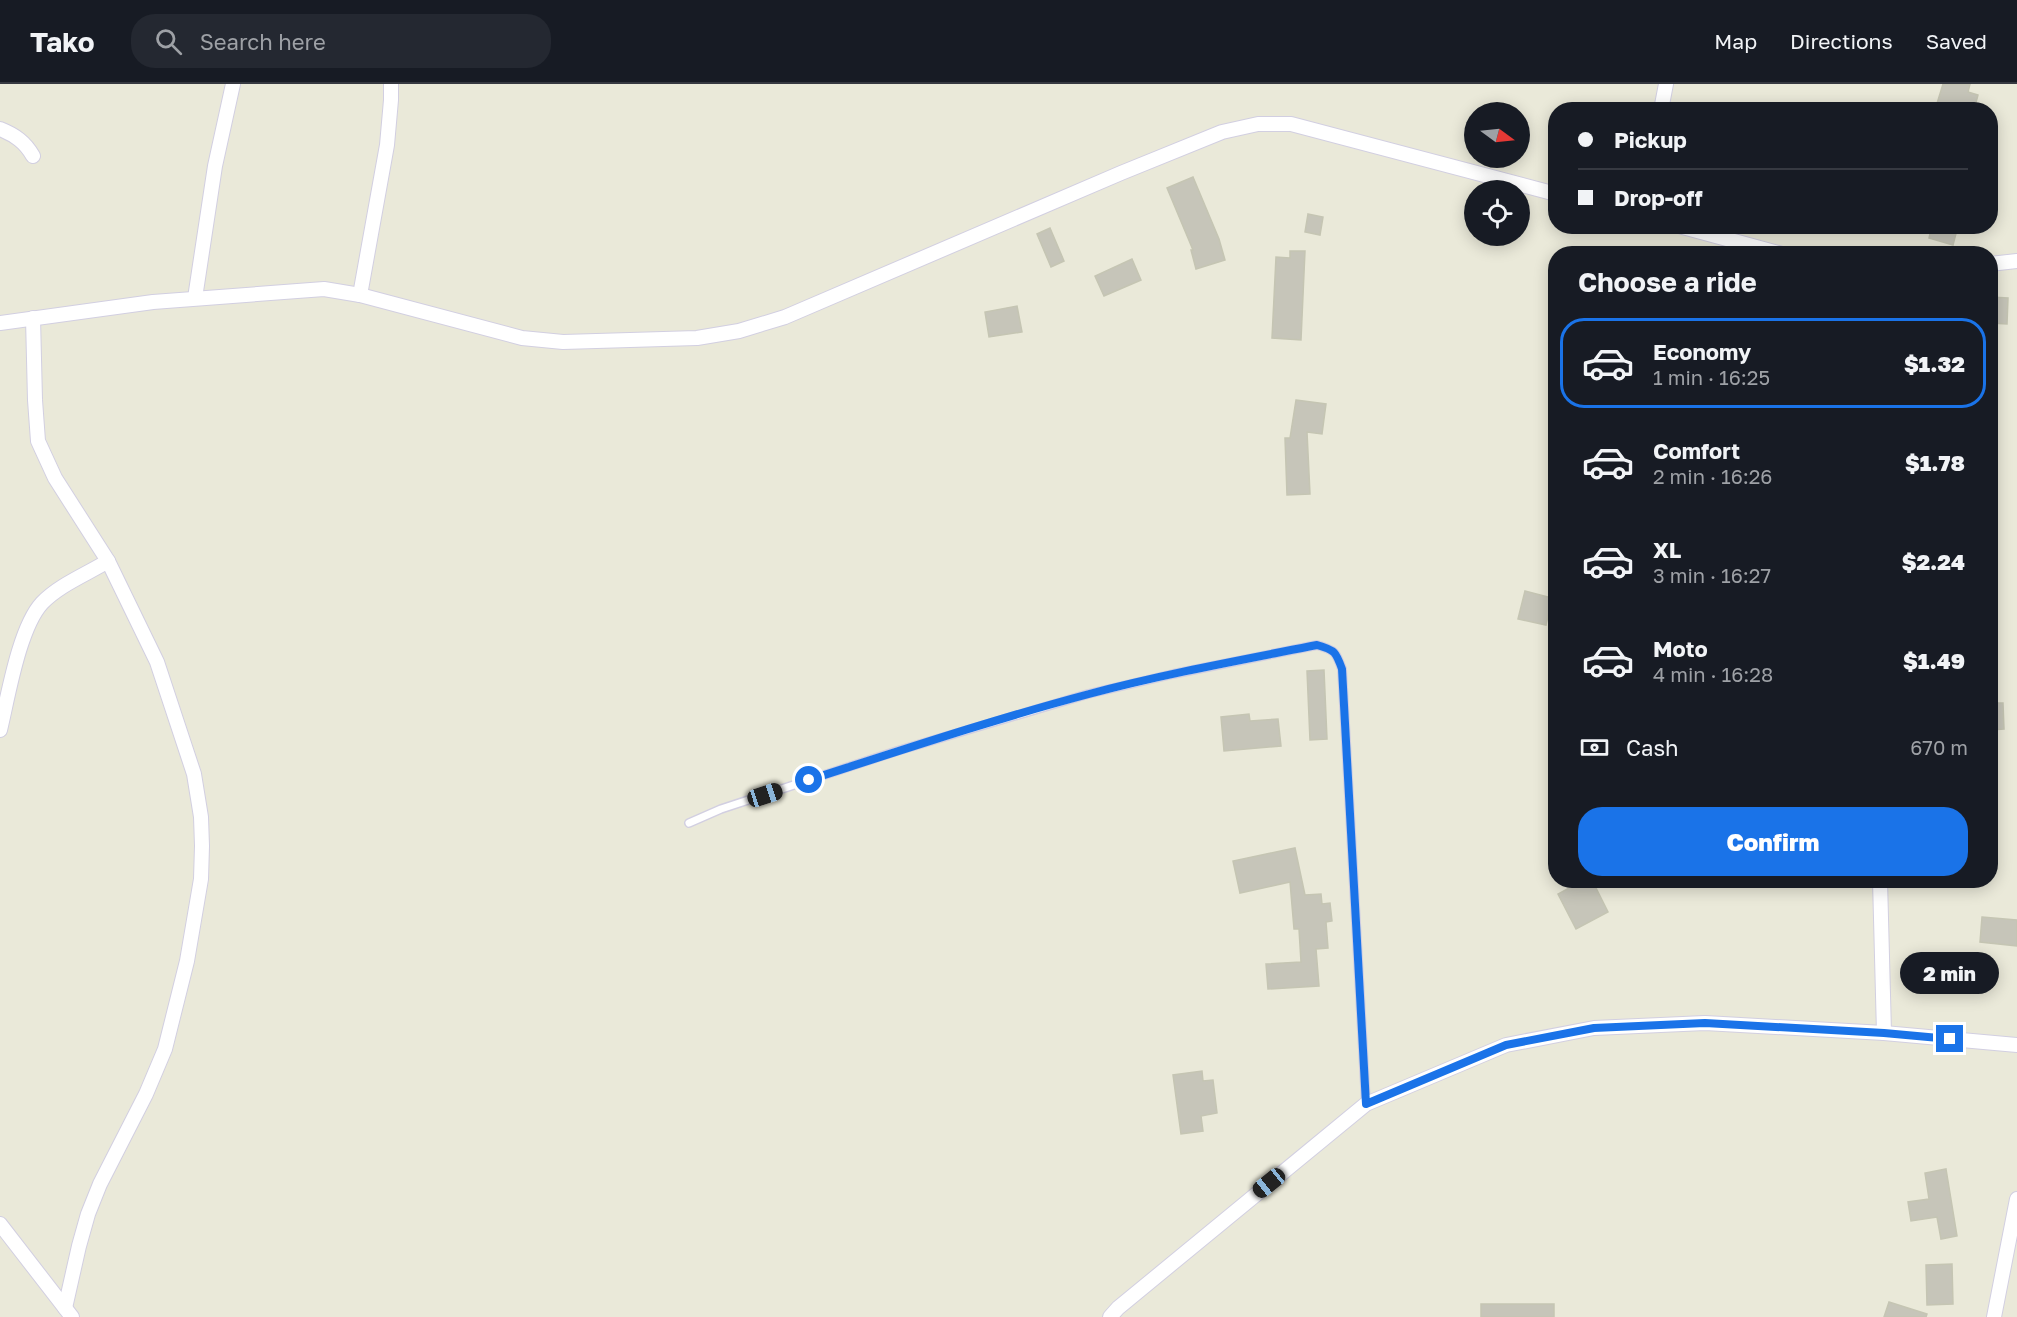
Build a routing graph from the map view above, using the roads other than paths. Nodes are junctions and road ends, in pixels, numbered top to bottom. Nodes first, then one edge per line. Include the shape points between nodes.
1 (233, 84) edge
2 (391, 84) edge
3 (1666, 84) edge
4 (1663, 102) edge
5 (0, 129) edge
6 (33, 156) dead end
7 (1548, 192) edge
8 (1708, 234) edge
9 (1753, 246) edge
10 (2017, 261) edge
11 (1998, 263) edge
12 (360, 295) junction
13 (195, 298) junction
14 (33, 318) junction
15 (0, 323) edge
16 (108, 561) junction
17 (0, 730) edge
18 (689, 823) dead end
19 (1880, 888) edge
20 (1884, 1033) junction
21 (2017, 1046) edge
22 (1366, 1104) junction
23 (2017, 1199) edge
24 (0, 1224) edge
25 (68, 1313) edge
26 (1110, 1317) edge
27 (1994, 1317) edge

1 - 13 street via 215,166
2 - 12 street via 387,145
3 - 4 street
5 - 6 street via 19,139
7 - 12 street via 1292,124 1258,124 1222,132 786,317 739,331 697,338 563,342 522,338
8 - 9 street
10 - 11 street
12 - 13 street via 324,289
13 - 14 street
14 - 15 street
14 - 16 street via 38,441 55,478
16 - 17 street via 60,589 36,611 23,641
16 - 25 street via 157,662 194,774 201,817 201,879 187,961 165,1049 88,1214
18 - 22 lane via 897,751 1088,694 1317,645 1330,648 1337,654 1342,669
19 - 20 street
20 - 21 street
20 - 22 street via 1705,1023 1594,1028 1506,1045
22 - 26 street
23 - 27 street
24 - 25 street

